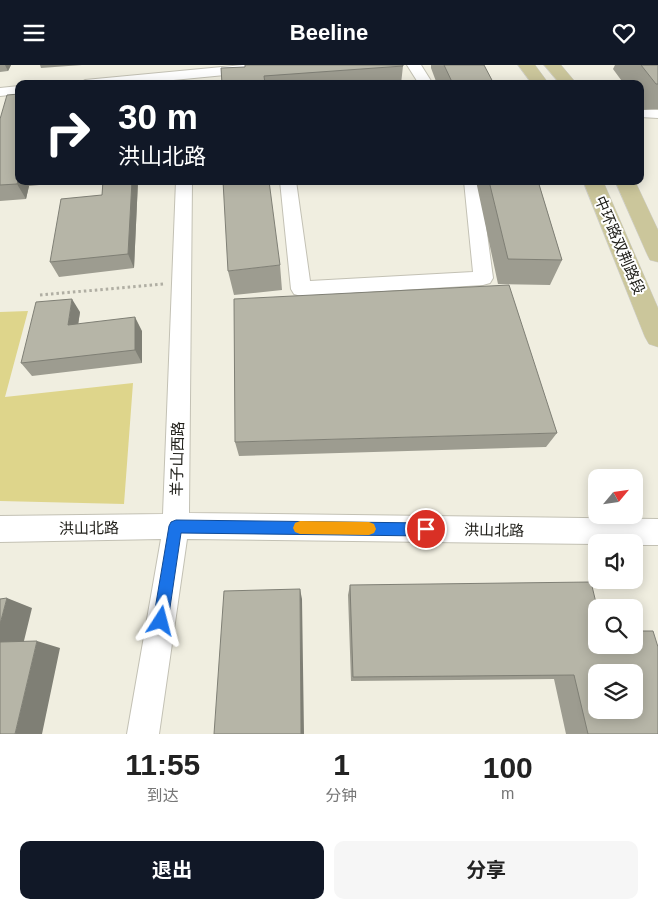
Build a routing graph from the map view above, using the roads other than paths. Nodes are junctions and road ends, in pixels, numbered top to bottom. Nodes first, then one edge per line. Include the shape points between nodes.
1 (286, 65) edge
2 (414, 65) edge
3 (526, 65) edge
4 (552, 65) edge
5 (187, 74) edge
6 (126, 80) edge
7 (423, 80) edge
8 (538, 80) edge
9 (565, 80) edge
10 (15, 90) edge
11 (0, 92) edge
12 (644, 113) edge
13 (658, 114) edge
14 (184, 185) edge
15 (288, 185) edge
16 (472, 185) edge
17 (595, 185) edge
18 (627, 185) edge
19 (658, 253) edge
20 (658, 337) edge
21 (176, 526) junction
22 (0, 529) edge
23 (658, 532) edge
24 (143, 734) edge

1 - 5 street
2 - 7 street
3 - 8 main road
4 - 9 main road
5 - 6 street
10 - 11 street
12 - 13 street
14 - 21 street, 羊子山西路
15 - 16 street via 301,289 483,278
17 - 20 main road, 中环路双荆路段
18 - 19 main road, 中环路双荆路段
21 - 22 street, 洪山北路
21 - 23 street, 洪山北路
21 - 24 street, 羊子山西路

